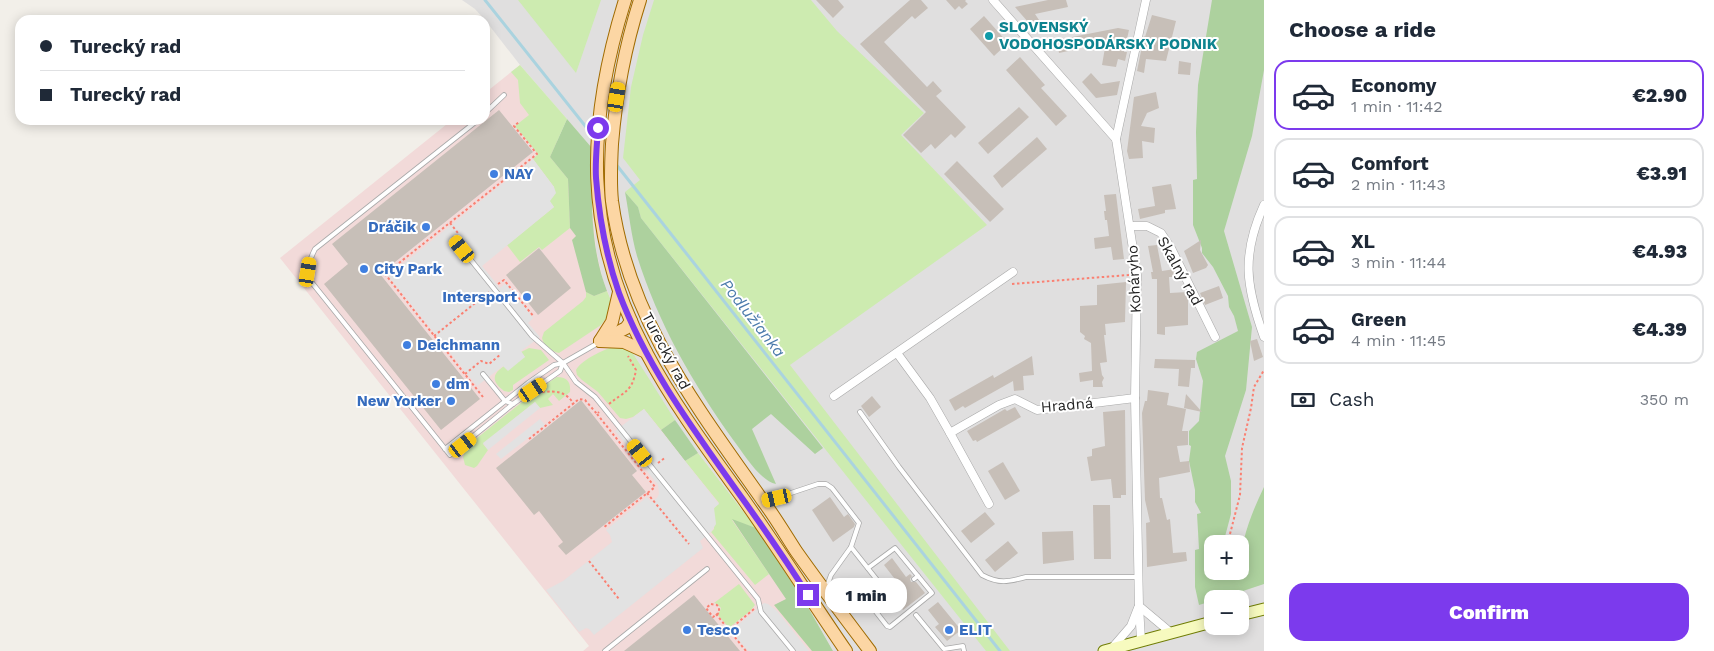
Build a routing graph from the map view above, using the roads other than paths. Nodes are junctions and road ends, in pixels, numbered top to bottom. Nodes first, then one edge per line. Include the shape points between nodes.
1 (625, 0) edge
2 (640, 0) edge
3 (993, 0) edge
4 (1146, 0) edge
5 (504, 95) dead end
6 (490, 108) edge
7 (472, 125) edge
8 (1116, 139) junction
9 (1264, 205) edge
10 (1130, 226) junction
11 (454, 239) dead end
12 (1013, 272) dead end
13 (619, 292) junction
14 (645, 315) junction
15 (631, 321) junction
16 (612, 322) junction
17 (1215, 337) dead end
18 (1264, 337) edge
19 (600, 342) junction
20 (646, 352) junction
21 (897, 353) junction
22 (563, 364) junction
23 (483, 374) dead end
24 (834, 396) dead end
25 (1135, 398) junction
26 (505, 401) junction
27 (513, 404) junction
28 (860, 412) dead end
29 (950, 434) junction
30 (445, 448) junction
31 (764, 502) junction
32 (989, 504) dead end
33 (851, 547) junction
34 (868, 568) junction
35 (707, 570) dead end
36 (1139, 577) junction
37 (900, 590) dead end
38 (825, 591) junction
39 (889, 595) junction
40 (1139, 606) junction
41 (1264, 609) edge
42 (1249, 613) edge
43 (916, 615) dead end
44 (1204, 624) edge
45 (1170, 632) junction
46 (1142, 640) junction
47 (1108, 650) edge
48 (605, 651) edge
49 (793, 651) edge
50 (846, 651) edge
51 (870, 651) edge
52 (964, 651) edge

1 - 13 main road, Turecký rad via 604,82 596,177 606,247
2 - 14 main road, Turecký rad via 620,84 611,171 612,200 620,243
3 - 8 street
4 - 8 street
5 - 6 lane
7 - 30 lane via 315,249 308,272 309,279
8 - 10 street, Koháryho
9 - 18 street via 1252,236 1248,263 1250,289
10 - 17 street, Skalný rad via 1147,226 1161,233
10 - 25 street, Koháryho via 1137,274
11 - 22 lane via 532,336
12 - 21 street
13 - 15 main road, Turecký rad
13 - 16 main road
14 - 15 main road
14 - 31 main road, Turecký rad via 690,396
15 - 16 main road
15 - 19 main road via 626,328
15 - 20 main road, Turecký rad
16 - 19 main road
19 - 20 main road via 624,342
19 - 22 lane
20 - 50 main road, Turecký rad via 697,435
21 - 24 street
21 - 29 street via 930,398
22 - 26 lane via 554,365
22 - 27 lane via 560,371
22 - 49 lane via 576,382 595,397 758,599 761,612
23 - 26 lane
25 - 29 street, Hradná via 1038,410 1015,399
25 - 36 street, Koháryho
26 - 27 lane
26 - 30 lane
27 - 30 lane via 450,455
28 - 36 lane via 982,575 995,582 1011,582 1026,577
29 - 32 street
31 - 33 lane via 826,484 859,524
31 - 38 main road, Turecký rad
33 - 34 lane
33 - 38 lane via 831,575
34 - 39 lane
34 - 39 lane via 895,548 916,578 932,593 890,627 873,608
35 - 48 lane
36 - 40 street, Koháryho
37 - 39 lane
38 - 51 main road, Turecký rad
40 - 45 street
40 - 46 street, Koháryho
40 - 47 street, Koháryho via 1131,626
41 - 42 street
43 - 52 lane via 944,649 963,646
44 - 45 street
45 - 46 street
46 - 47 street

